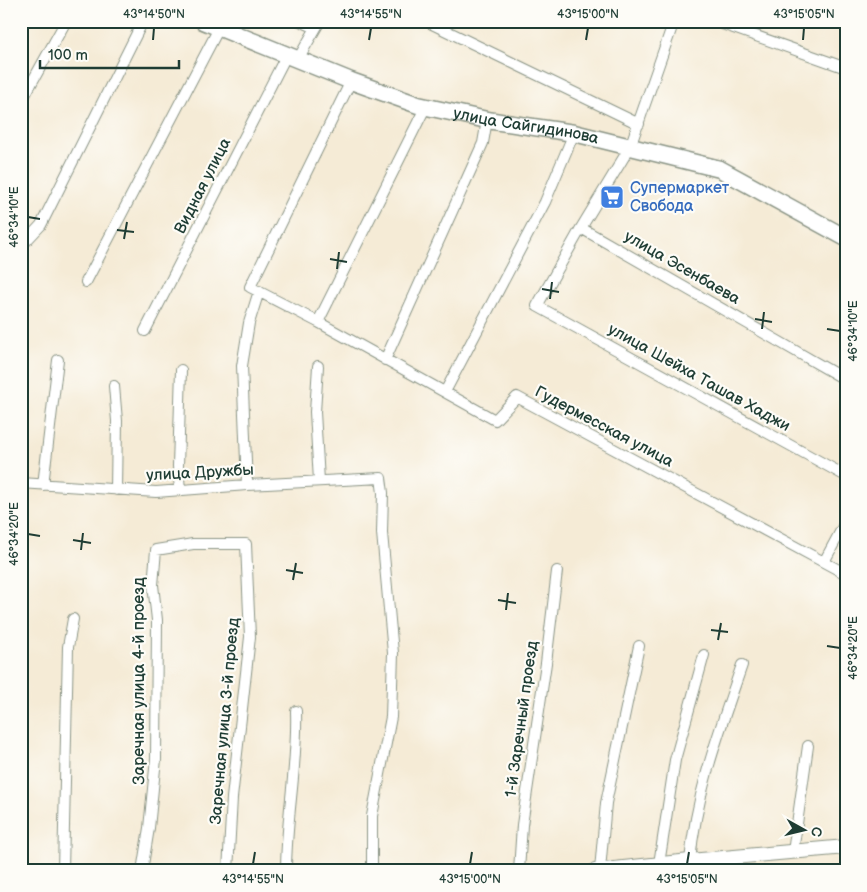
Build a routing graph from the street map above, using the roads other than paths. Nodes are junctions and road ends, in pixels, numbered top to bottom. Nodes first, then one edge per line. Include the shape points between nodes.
1 (66, 21) edge
2 (143, 21) edge
3 (203, 21) edge
4 (300, 21) edge
5 (426, 21) edge
6 (674, 21) edge
7 (714, 21) edge
8 (318, 25) edge
9 (219, 28) junction
10 (292, 57) junction
11 (846, 68) edge
12 (352, 81) junction
13 (21, 102) edge
14 (426, 106) junction
15 (487, 120) junction
16 (639, 124) junction
17 (574, 133) junction
18 (630, 147) junction
19 (581, 228) junction
20 (846, 238) edge
21 (21, 244) edge
22 (86, 282) dead end
23 (255, 289) junction
24 (318, 322) junction
25 (145, 331) dead end
26 (58, 360) dead end
27 (384, 360) junction
28 (318, 366) dead end
29 (181, 370) dead end
30 (846, 380) edge
31 (114, 386) dead end
32 (445, 392) junction
33 (846, 476) edge
34 (319, 481) junction
35 (21, 483) edge
36 (43, 485) junction
37 (247, 485) junction
38 (116, 490) junction
39 (180, 490) junction
40 (846, 521) edge
41 (156, 550) joint
42 (824, 562) junction
43 (557, 571) dead end
44 (846, 574) edge
45 (73, 619) dead end
46 (639, 646) dead end
47 (704, 655) dead end
48 (742, 665) dead end
49 (296, 711) dead end
50 (808, 746) dead end
51 (846, 847) edge
52 (793, 852) junction
53 (690, 861) junction
54 (659, 864) junction
55 (600, 870) edge
56 (63, 871) edge
57 (142, 871) edge
58 (228, 871) edge
59 (286, 871) edge
60 (372, 871) edge
61 (519, 871) edge
62 (595, 871) edge

1 - 13 street
2 - 21 street via 42,224
3 - 9 main road, улица Сайгидинова
4 - 8 street
5 - 16 street
6 - 16 street
7 - 11 street
8 - 10 street, Видная улица
9 - 10 main road, улица Сайгидинова
9 - 22 street
10 - 12 main road, улица Сайгидинова
10 - 25 street, Видная улица
12 - 14 main road, улица Сайгидинова
12 - 23 street
14 - 15 main road, улица Сайгидинова
14 - 24 street
15 - 17 main road, улица Сайгидинова
15 - 27 street via 483,144
16 - 18 street
17 - 18 main road, улица Сайгидинова
17 - 32 street via 545,202
18 - 19 street
18 - 20 main road, улица Сайгидинова via 720,169
19 - 30 street, улица Эсенбаева
19 - 33 street, улица Шейха Ташав Хаджи via 537,306
23 - 24 street, Гудермесская улица
23 - 37 street via 242,366
24 - 27 street, Гудермесская улица
26 - 36 street
27 - 32 street, Гудермесская улица
28 - 34 street
29 - 39 street
31 - 38 street
32 - 42 street, Гудермесская улица via 495,420 517,397
34 - 37 street, улица Дружбы
34 - 60 street, улица Дружбы via 381,478 382,532 393,653 391,718 372,816
35 - 36 street, улица Дружбы
36 - 38 street, улица Дружбы
37 - 39 street, улица Дружбы
38 - 39 street, улица Дружбы
40 - 42 street
41 - 57 street, Заречная улица 4-й проезд via 153,585 157,620 156,759
41 - 58 street, Заречная улица 3-й проезд via 193,544 246,544 250,637 232,798
42 - 44 street, Гудермесская улица
43 - 61 street, 1-й Заречный проезд via 522,825
45 - 56 street via 68,647
46 - 55 street via 606,803
47 - 54 street via 675,760
48 - 53 street via 714,747 693,831
49 - 59 street
50 - 52 street
51 - 52 main road
52 - 53 main road
53 - 54 main road
54 - 55 main road
55 - 62 main road

